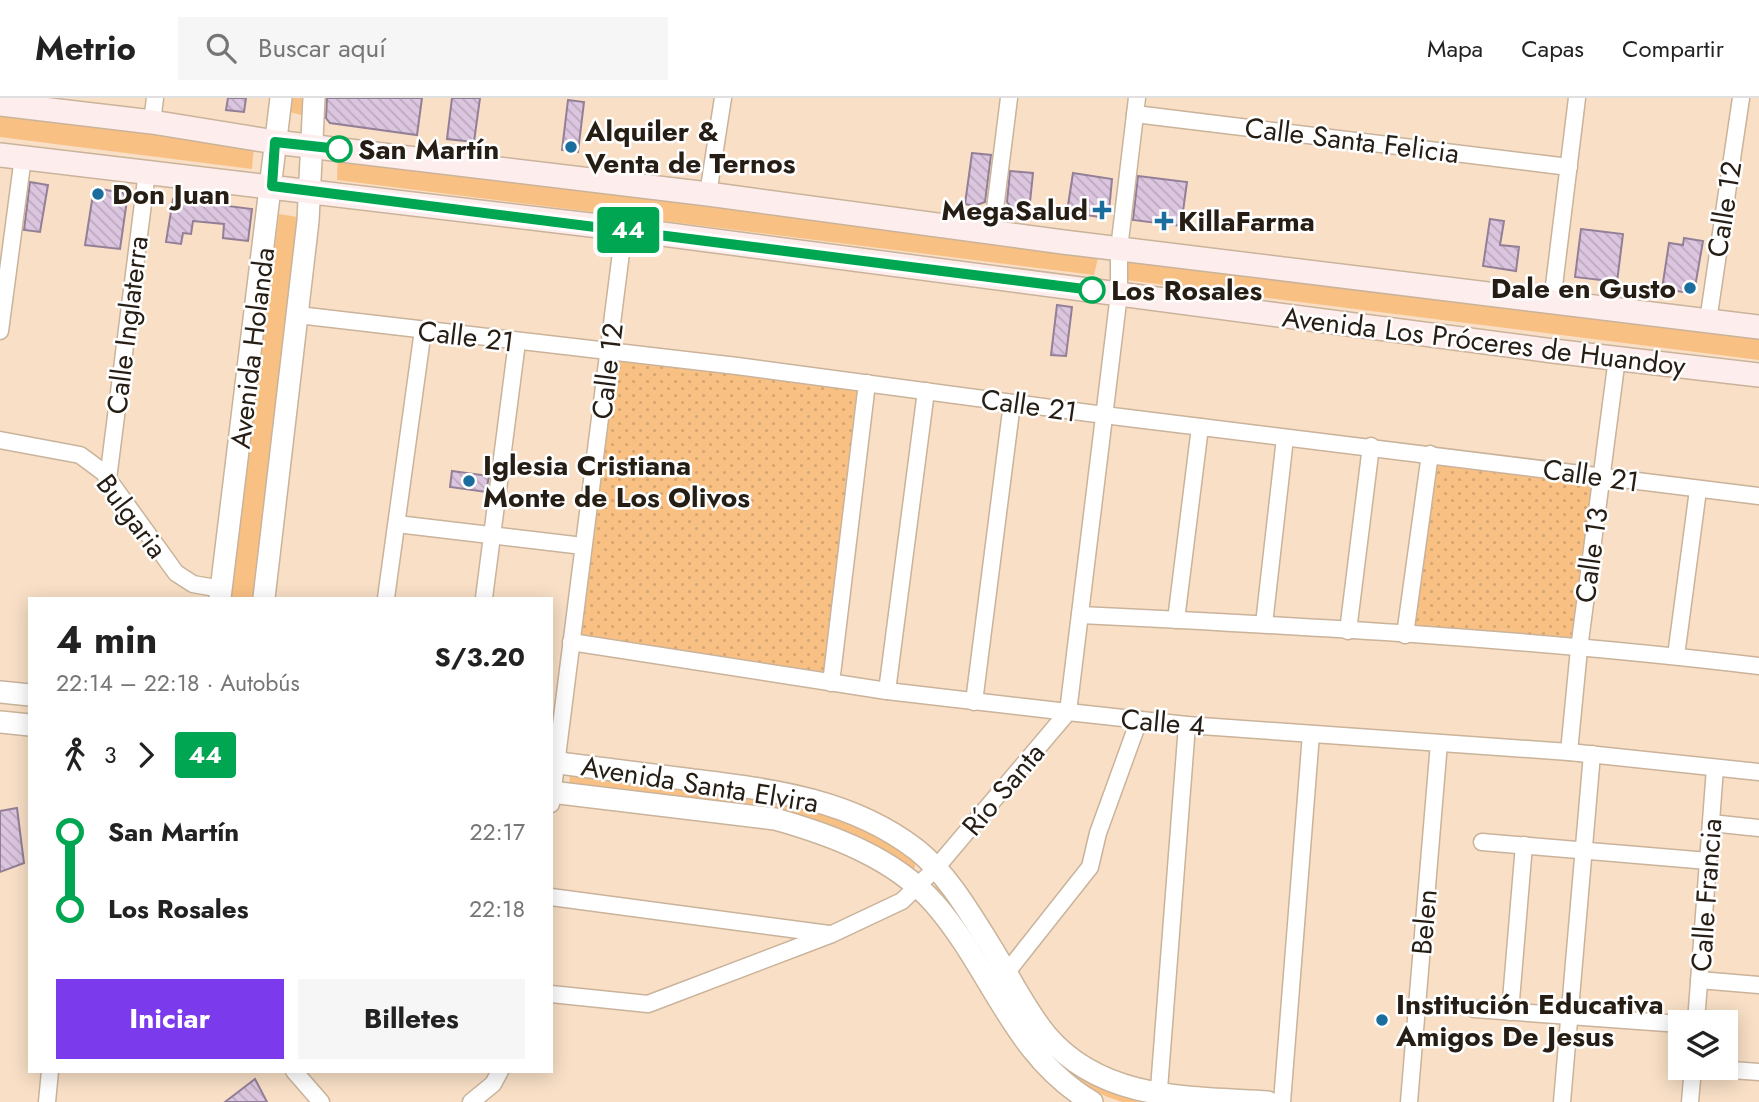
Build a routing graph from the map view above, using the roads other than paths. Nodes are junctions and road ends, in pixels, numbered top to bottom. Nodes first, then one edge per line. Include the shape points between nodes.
1 (155, 98) edge
2 (281, 98) edge
3 (314, 98) edge
4 (723, 98) edge
5 (1009, 98) edge
6 (1577, 98) edge
7 (1741, 98) edge
8 (0, 104) edge
9 (1136, 106) edge
10 (152, 122) junction
11 (275, 142) junction
12 (309, 146) junction
13 (11, 156) edge
14 (1569, 167) junction
15 (147, 172) junction
16 (272, 186) junction
17 (307, 192) junction
18 (708, 194) junction
19 (624, 229) junction
20 (992, 233) junction
21 (1119, 249) junction
22 (1119, 294) junction
23 (1552, 302) junction
24 (298, 315) junction
25 (1708, 321) junction
26 (1759, 327) edge
27 (423, 330) junction
28 (0, 331) edge
29 (517, 342) junction
30 (609, 352) junction
31 (1617, 358) junction
32 (1759, 375) edge
33 (867, 383) junction
34 (926, 391) junction
35 (1012, 403) junction
36 (1104, 415) junction
37 (1199, 427) junction
38 (1285, 438) junction
39 (0, 440) edge
40 (1371, 446) junction
41 (1430, 454) junction
42 (1602, 475) junction
43 (108, 479) junction
44 (1698, 490) junction
45 (1759, 496) edge
46 (397, 524) junction
47 (492, 536) junction
48 (583, 547) junction
49 (220, 594) edge
50 (264, 597) edge
51 (386, 597) edge
52 (484, 597) edge
53 (1080, 615) junction
54 (1176, 620) junction
55 (1264, 624) junction
56 (1348, 631) junction
57 (1405, 635) junction
58 (571, 642) junction
59 (1579, 649) junction
60 (1676, 656) junction
61 (1759, 666) edge
62 (831, 682) junction
63 (887, 691) junction
64 (0, 692) edge
65 (28, 695) edge
66 (975, 702) junction
67 (1068, 712) junction
68 (1139, 720) junction
69 (0, 722) edge
70 (28, 725) edge
71 (1186, 725) junction
72 (1311, 734) junction
73 (1440, 743) junction
74 (1569, 752) junction
75 (1592, 754) junction
76 (554, 762) edge
77 (1715, 768) junction
78 (1759, 772) edge
79 (553, 796) edge
80 (1711, 823) junction
81 (1759, 828) edge
82 (1482, 842) dead end
83 (1524, 845) junction
84 (1584, 850) junction
85 (1708, 861) junction
86 (936, 868) junction
87 (918, 887) junction
88 (553, 897) edge
89 (832, 934) junction
90 (1007, 971) junction
91 (1699, 980) junction
92 (1759, 985) edge
93 (553, 994) edge
94 (1474, 1009) dead end
95 (1697, 1010) edge
96 (1510, 1012) junction
97 (1569, 1016) junction
98 (1668, 1023) edge
99 (1738, 1070) edge
100 (1759, 1072) edge
101 (50, 1073) edge
102 (296, 1073) edge
103 (499, 1073) edge
104 (1692, 1080) edge
105 (1158, 1098) edge
106 (47, 1102) edge
107 (321, 1102) edge
108 (471, 1102) edge
109 (1092, 1102) edge
110 (1268, 1102) edge
111 (1282, 1102) edge
112 (1409, 1102) edge
113 (1562, 1102) edge
114 (1689, 1102) edge

1 - 10 street
2 - 11 street, Avenida Holanda
3 - 12 street, Avenida Holanda
4 - 18 street
5 - 20 street
6 - 14 street
7 - 25 street, Calle 12
8 - 10 main road, Avenida Los Próceres de Huandoy
9 - 14 street, Calle Santa Felicia
9 - 21 street
10 - 11 main road, Avenida Los Próceres de Huandoy
11 - 12 main road, Avenida Los Próceres de Huandoy
11 - 16 street, Avenida Holanda
12 - 17 street, Avenida Holanda
12 - 18 main road, Avenida Los Próceres de Huandoy
13 - 15 main road, Avenida Los Próceres de Huandoy
13 - 28 street
14 - 23 street
15 - 16 main road, Avenida Los Próceres de Huandoy
15 - 43 street, Calle Inglaterra
16 - 17 main road, Avenida Los Próceres de Huandoy
16 - 49 street, Avenida Holanda
17 - 19 main road, Avenida Los Próceres de Huandoy
17 - 24 street, Avenida Holanda
18 - 20 main road, Avenida Los Próceres de Huandoy
19 - 22 main road, Avenida Los Próceres de Huandoy
19 - 30 street, Calle 12
20 - 21 main road, Avenida Los Próceres de Huandoy
21 - 22 street
21 - 23 main road, Avenida Los Próceres de Huandoy
22 - 31 main road, Avenida Los Próceres de Huandoy
22 - 36 street
23 - 25 main road, Avenida Los Próceres de Huandoy
24 - 27 street, Calle 21
24 - 50 street, Avenida Holanda
25 - 26 main road, Avenida Los Próceres de Huandoy
27 - 29 street, Calle 21
27 - 46 street
29 - 30 street, Calle 21
29 - 47 street
30 - 33 street, Calle 21
30 - 48 street, Calle 12
31 - 32 main road, Avenida Los Próceres de Huandoy
31 - 42 street, Calle 13
33 - 34 street, Calle 21
33 - 62 street
34 - 35 street, Calle 21
34 - 63 street
35 - 36 street, Calle 21
35 - 66 street
36 - 37 street, Calle 21
36 - 53 street
37 - 38 street, Calle 21
37 - 54 street
38 - 40 street, Calle 21
38 - 55 street
39 - 43 street, Bulgaria via 80,456
40 - 41 street, Calle 21
40 - 56 street
41 - 42 street, Calle 21
41 - 57 street
42 - 44 street, Calle 21
42 - 59 street, Calle 13
43 - 49 street, Bulgaria via 176,573
44 - 45 street, Calle 21
44 - 60 street
46 - 47 street
46 - 51 street
47 - 48 street
47 - 52 street
48 - 58 street, Calle 12
53 - 54 street
53 - 67 street
54 - 55 street
55 - 56 street
56 - 57 street
57 - 59 street
58 - 62 street, Calle 4
58 - 76 street, Calle 12
59 - 60 street
59 - 74 street, Calle 13
60 - 61 street
62 - 63 street, Calle 4
63 - 66 street, Calle 4
64 - 65 street
66 - 67 street, Calle 4
67 - 68 street, Calle 4
67 - 86 street, Río Santa
68 - 71 street, Calle 4
68 - 90 street via 1090,867
69 - 70 street
71 - 72 street, Calle 4
71 - 105 street
72 - 73 street, Calle 4
72 - 111 street
73 - 74 street, Calle 4
73 - 112 street, Belen
74 - 75 street, Calle 4
75 - 77 street, Calle 4
75 - 84 street
76 - 86 street, Avenida Santa Elvira via 778,790 819,800 898,837
77 - 78 street, Calle 4
77 - 80 street, Calle Francia
79 - 87 street, Avenida Santa Elvira via 775,819 842,841
80 - 81 street
80 - 85 street, Calle Francia
82 - 83 street
83 - 84 street
83 - 96 street
84 - 85 street
84 - 97 street
85 - 91 street, Calle Francia
86 - 87 street, Río Santa
86 - 90 street, Avenida Santa Elvira
87 - 89 street, Río Santa via 902,901
87 - 109 street, Avenida Santa Elvira via 968,948 1027,1046 1071,1090
88 - 89 street
89 - 93 street, Río Santa via 648,1004
90 - 105 street, Avenida Santa Elvira via 1040,1026 1075,1062 1114,1084
91 - 92 street
91 - 95 street, Calle Francia
94 - 96 street
96 - 97 street
97 - 98 street
97 - 113 street
99 - 100 street
101 - 106 street
102 - 107 street
103 - 108 street
104 - 114 street
105 - 110 street, Avenida Santa Elvira

